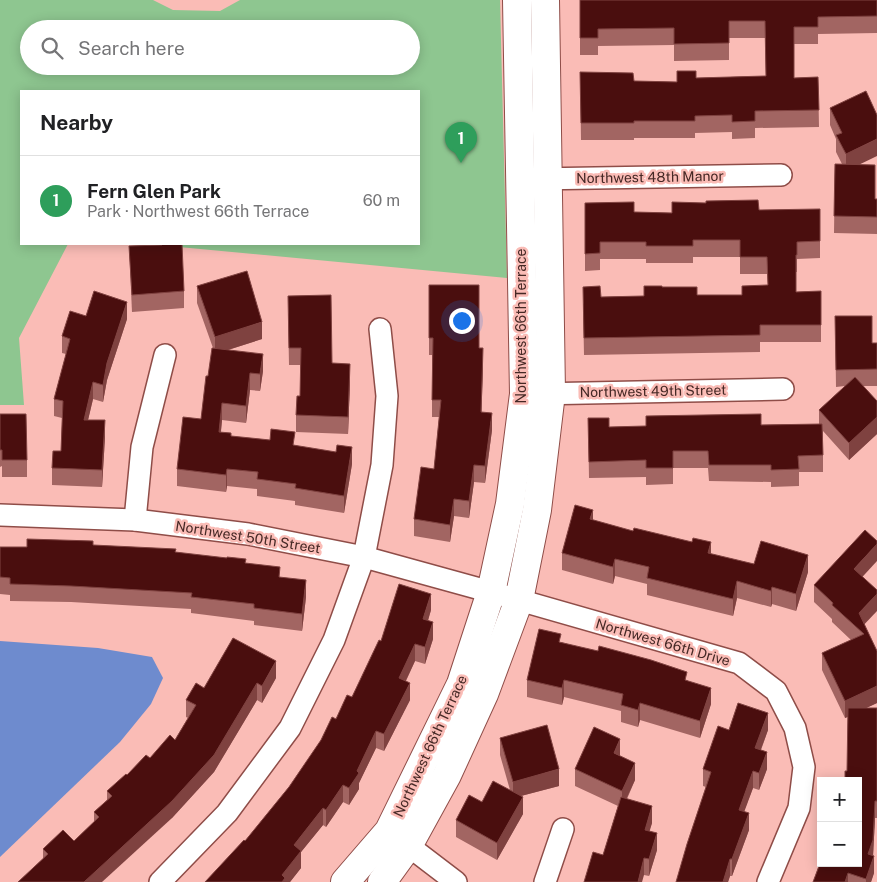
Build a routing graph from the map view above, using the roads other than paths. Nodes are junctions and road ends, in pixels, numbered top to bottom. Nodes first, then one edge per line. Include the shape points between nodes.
1 (517, 0) edge
2 (544, 0) edge
3 (781, 175) dead end
4 (547, 179) junction
5 (519, 180) junction
6 (380, 329) dead end
7 (165, 354) dead end
8 (783, 389) dead end
9 (551, 393) junction
10 (524, 394) junction
11 (0, 515) edge
12 (134, 520) junction
13 (364, 558) junction
14 (491, 592) junction
15 (519, 600) junction
16 (563, 829) dead end
17 (399, 839) junction
18 (160, 882) edge
19 (346, 882) edge
20 (382, 882) edge
21 (456, 882) edge
22 (545, 882) edge
23 (768, 882) edge

1 - 5 street, Northwest 66th Terrace
2 - 4 street, Northwest 66th Terrace
3 - 4 street, Northwest 48th Manor
4 - 5 street, Northwest 48th Manor
4 - 9 street, Northwest 66th Terrace
5 - 10 street, Northwest 66th Terrace
6 - 13 street via 387,396 383,455
7 - 12 street via 142,447
8 - 9 street, Northwest 49th Street
9 - 10 street, Northwest 49th Street
9 - 15 street, Northwest 66th Terrace via 537,510
10 - 14 street, Northwest 66th Terrace via 510,504
11 - 12 street, Northwest 50th Street
12 - 13 street, Northwest 50th Street via 248,534
13 - 14 street, Northwest 50th Street
13 - 18 street via 334,640 290,728 227,813
14 - 15 street, Northwest 66th Drive
14 - 17 street, Northwest 66th Terrace via 461,684
15 - 17 street, Northwest 66th Terrace via 484,694 447,775
15 - 23 street, Northwest 66th Drive via 739,664 776,691 795,728 804,767 800,808
16 - 22 street
17 - 19 street, Northwest 66th Terrace
17 - 20 street, Northwest 66th Terrace
17 - 21 street

